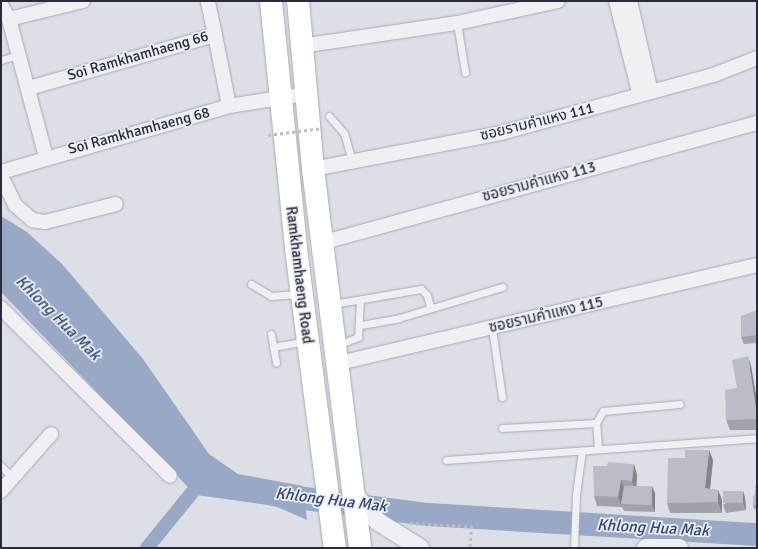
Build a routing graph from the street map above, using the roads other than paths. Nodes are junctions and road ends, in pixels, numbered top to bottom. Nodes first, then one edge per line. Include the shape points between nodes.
1 (83, 1) edge
2 (208, 1) edge
3 (271, 1) edge
4 (298, 1) edge
5 (558, 1) edge
6 (616, 1) edge
7 (630, 1) edge
8 (1, 5) edge
9 (9, 18) junction
10 (457, 23) junction
11 (215, 35) junction
12 (301, 46) junction
13 (18, 55) junction
14 (757, 58) edge
15 (1, 60) edge
16 (465, 72) dead end
17 (29, 88) junction
18 (638, 88) dead end
19 (652, 92) junction
20 (306, 94) junction
21 (279, 99) junction
22 (229, 106) junction
23 (329, 116) dead end
24 (757, 123) edge
25 (46, 157) junction
26 (352, 161) junction
27 (312, 169) junction
28 (1, 172) edge
29 (1, 176) edge
30 (116, 204) dead end
31 (321, 243) junction
32 (757, 265) edge
33 (251, 284) dead end
34 (502, 286) dead end
35 (301, 294) junction
36 (360, 300) junction
37 (328, 305) junction
38 (430, 306) junction
39 (1, 308) edge
40 (361, 325) junction
41 (492, 328) junction
42 (271, 334) dead end
43 (307, 340) junction
44 (273, 348) junction
45 (334, 355) junction
46 (276, 363) dead end
47 (502, 397) dead end
48 (680, 404) dead end
49 (596, 423) junction
50 (502, 428) dead end
51 (51, 434) dead end
52 (757, 438) edge
53 (598, 449) junction
54 (582, 450) junction
55 (446, 460) dead end
56 (1, 466) edge
57 (170, 476) dead end
58 (12, 477) junction
59 (1, 491) edge
60 (352, 492) junction
61 (335, 548) edge
62 (360, 548) edge
63 (420, 548) edge
64 (574, 548) edge
65 (646, 548) edge
66 (679, 548) edge

1 - 9 street
2 - 11 street, Soi Ramkhamhaeng 66
3 - 21 main road, Ramkhamhaeng Road
4 - 12 main road, Ramkhamhaeng Road
5 - 10 street
6 - 18 street
7 - 19 street
8 - 9 street
9 - 13 street
10 - 12 street
10 - 16 lane
11 - 17 street, Soi Ramkhamhaeng 66
11 - 22 street
12 - 20 main road, Ramkhamhaeng Road
13 - 15 lane
13 - 17 street
14 - 19 street, ซอยรามคำแหง 111
17 - 25 street
19 - 26 street, ซอยรามคำแหง 111 via 501,133
20 - 21 street, Soi Ramkhamhaeng 68
20 - 27 main road, Ramkhamhaeng Road
21 - 22 street, Soi Ramkhamhaeng 68
21 - 35 main road, Ramkhamhaeng Road
22 - 25 street, Soi Ramkhamhaeng 68
23 - 26 lane via 344,133
24 - 31 street, ซอยรามคำแหง 113
25 - 28 street, Soi Ramkhamhaeng 68
26 - 27 street, ซอยรามคำแหง 111
27 - 31 main road, Ramkhamhaeng Road
29 - 30 street via 15,205 32,220 45,222
31 - 37 main road, Ramkhamhaeng Road
32 - 41 street, ซอยรามคำแหง 115
33 - 35 lane via 271,296
34 - 38 lane
35 - 43 main road, Ramkhamhaeng Road
36 - 37 lane
36 - 38 lane via 421,290 427,295
36 - 40 lane
37 - 45 main road, Ramkhamhaeng Road
38 - 40 lane via 399,318
39 - 57 street
40 - 45 lane via 352,342
41 - 45 street, ซอยรามคำแหง 115
41 - 47 lane
42 - 44 lane
43 - 44 lane
43 - 61 main road, Ramkhamhaeng Road
44 - 46 lane
45 - 60 main road, Ramkhamhaeng Road
48 - 49 lane via 603,411
49 - 50 lane
49 - 53 lane
51 - 58 street
52 - 53 lane
53 - 54 lane
54 - 55 lane
54 - 64 lane via 576,494
56 - 58 lane
58 - 59 street
60 - 62 main road, Ramkhamhaeng Road
60 - 63 street via 377,521 400,529
65 - 66 street

